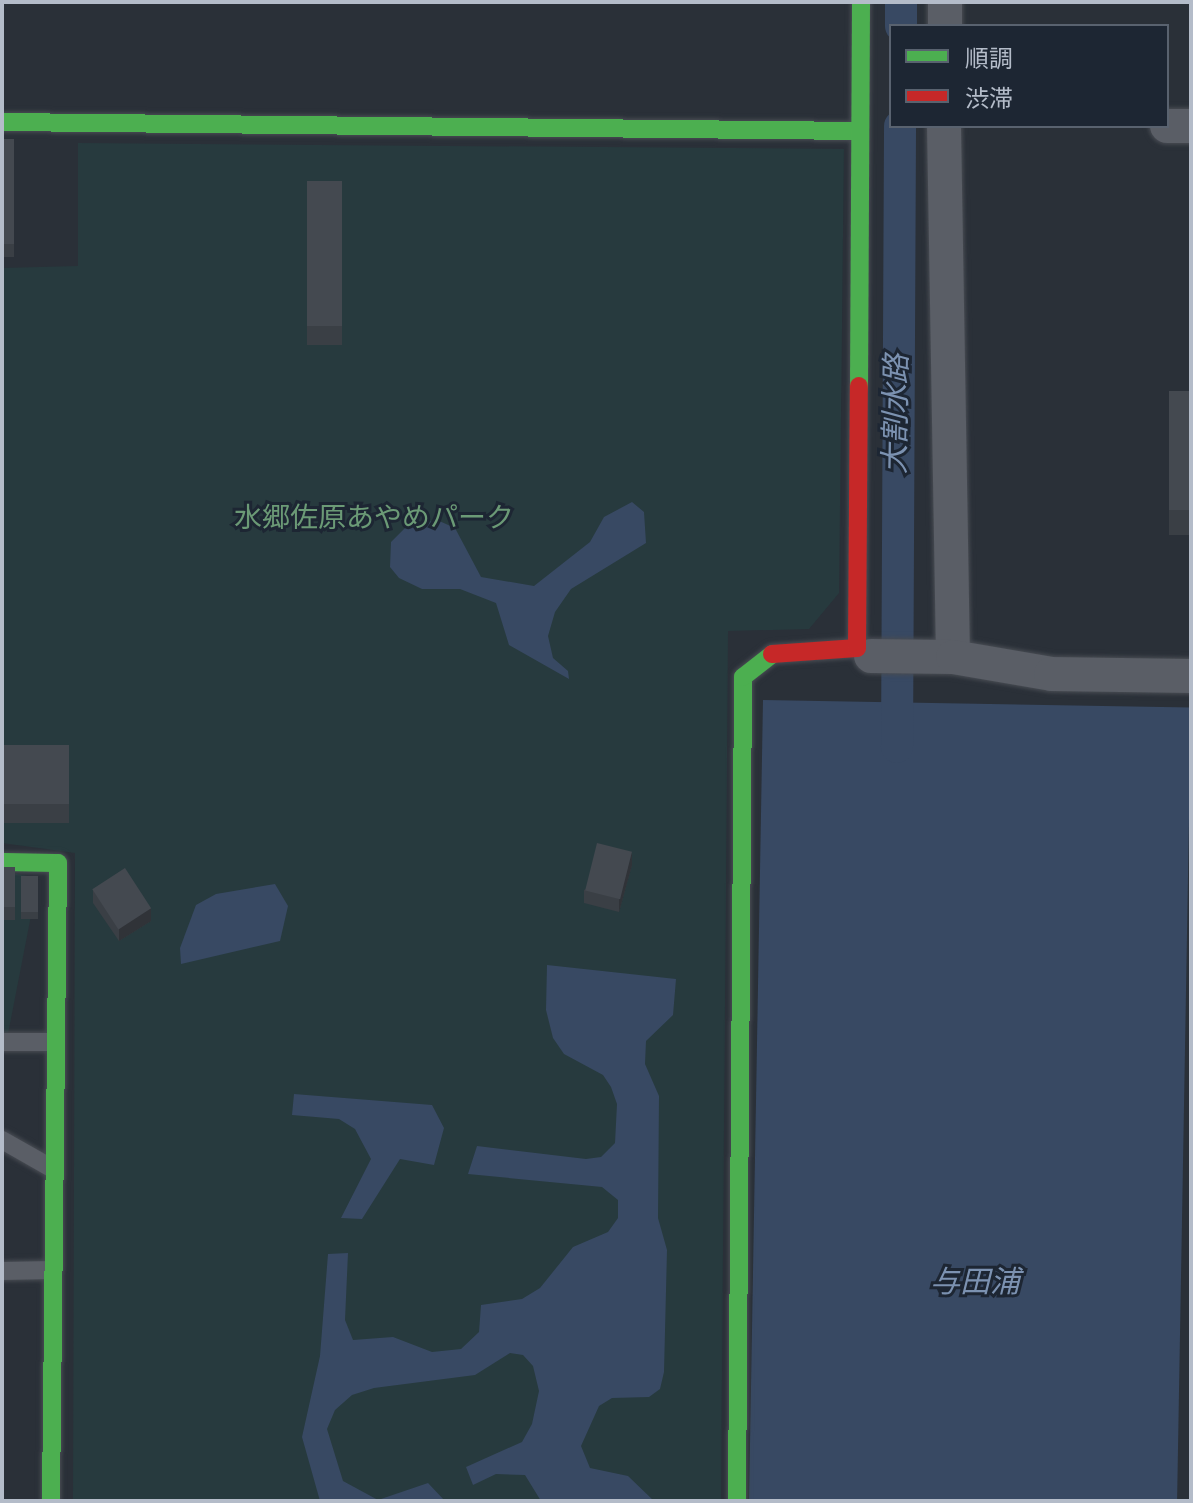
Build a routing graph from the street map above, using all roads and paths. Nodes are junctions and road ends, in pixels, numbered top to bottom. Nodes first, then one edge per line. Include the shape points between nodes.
1 (861, 2) edge
2 (945, 2) edge
3 (945, 24) edge
4 (2, 122) edge
5 (1169, 126) edge
6 (1191, 126) edge
7 (944, 128) edge
8 (860, 131) junction
9 (871, 656) dead end
10 (940, 657) junction
11 (1191, 676) edge
12 (2, 862) edge
13 (2, 1042) edge
14 (55, 1042) junction
15 (2, 1140) edge
16 (53, 1169) junction
17 (52, 1270) junction
18 (2, 1271) edge
19 (51, 1501) edge
20 (737, 1501) edge

1 - 8 street
2 - 3 street
4 - 8 street
5 - 6 street
7 - 10 street
8 - 20 street via 857,648 777,650 743,677
9 - 10 street
10 - 11 street via 1051,674
12 - 14 street via 58,863
13 - 14 lane
14 - 16 street
15 - 16 lane
16 - 17 street
17 - 18 lane
17 - 19 street

